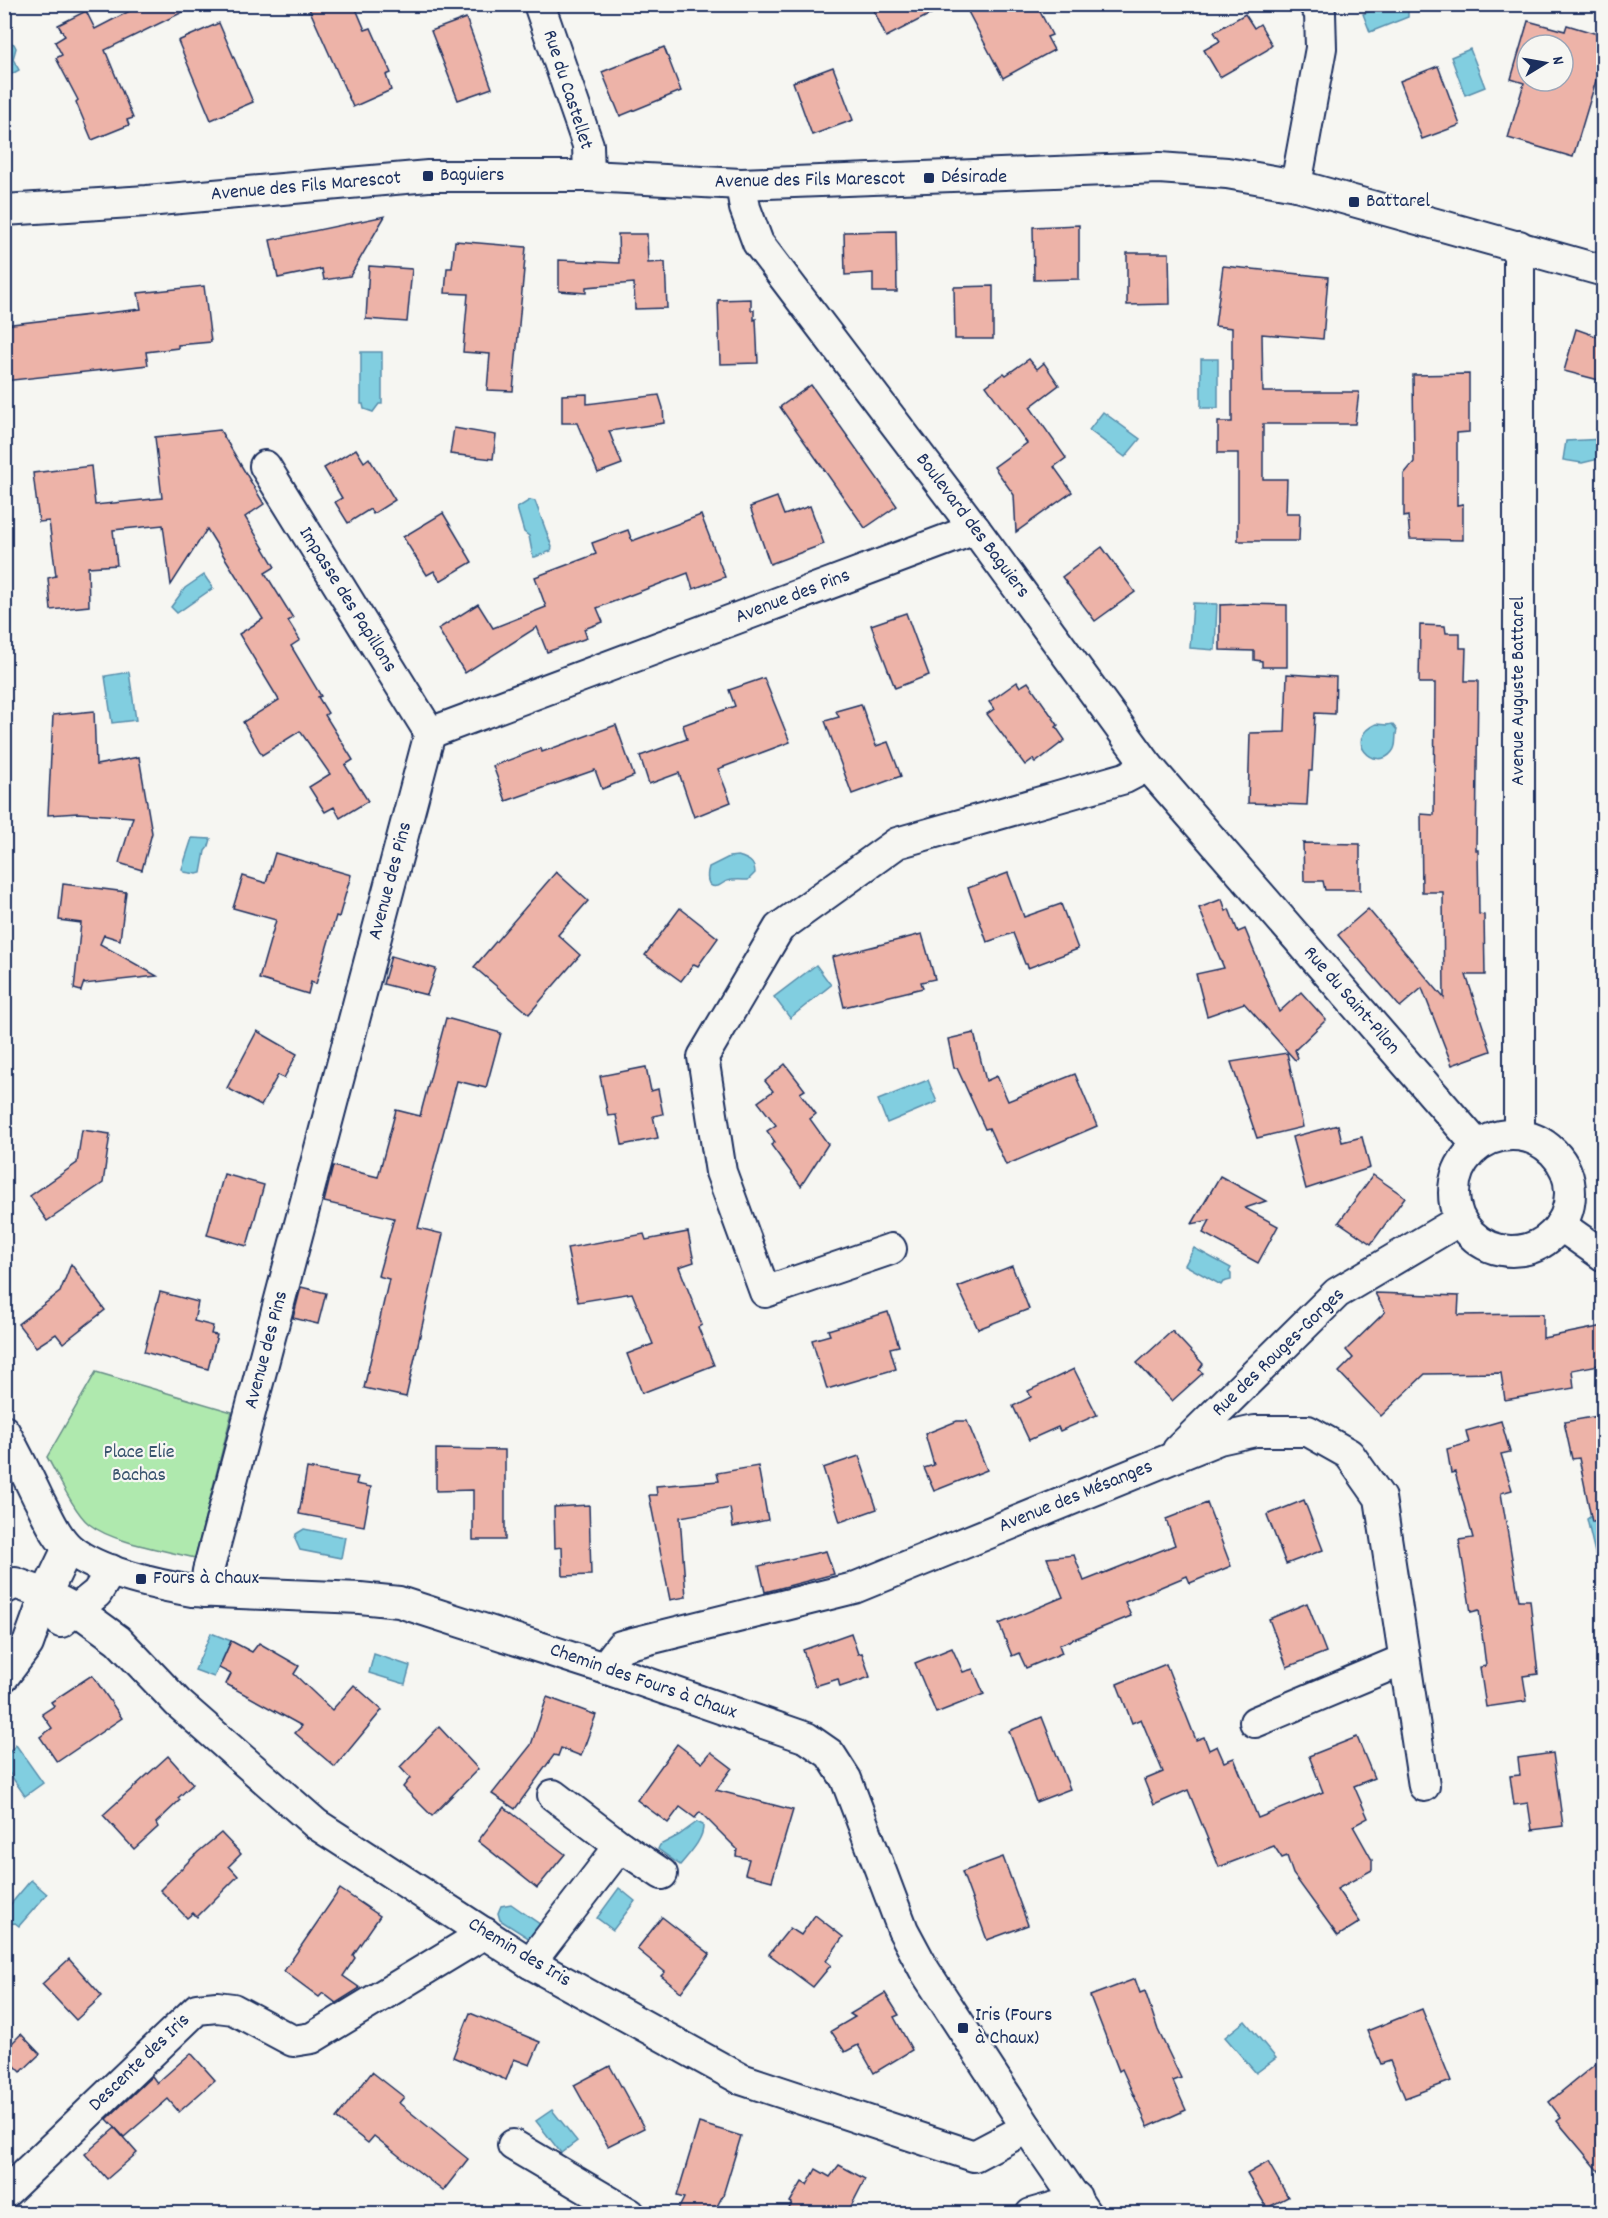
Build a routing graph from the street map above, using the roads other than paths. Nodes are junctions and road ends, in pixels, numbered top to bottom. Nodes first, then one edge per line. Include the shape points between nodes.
1 (539, 4) edge
2 (1314, 4) edge
3 (589, 176) junction
4 (741, 184) junction
5 (1296, 185) junction
6 (4, 210) edge
7 (1520, 246) junction
8 (1604, 271) edge
9 (265, 466) dead end
10 (975, 529) junction
11 (430, 733) junction
12 (1148, 766) junction
13 (1226, 856) joint
14 (1519, 1135) junction
15 (1477, 1145) junction
16 (1460, 1220) junction
17 (1560, 1226) junction
18 (891, 1249) dead end
19 (1604, 1256) edge
20 (4, 1431) edge
21 (1168, 1460) junction
22 (69, 1548) junction
23 (111, 1570) junction
24 (4, 1589) edge
25 (205, 1592) junction
26 (46, 1594) junction
27 (77, 1610) junction
28 (28, 1644) junction
29 (1403, 1660) junction
30 (604, 1668) junction
31 (4, 1676) edge
32 (1255, 1722) dead end
33 (1424, 1786) dead end
34 (553, 1795) dead end
35 (620, 1846) junction
36 (662, 1874) dead end
37 (484, 1933) junction
38 (530, 1963) junction
39 (1027, 2128) junction
40 (513, 2145) dead end
41 (4, 2194) edge
42 (1081, 2205) edge
43 (630, 2214) edge
44 (1031, 2214) edge

1 - 3 street, Rue du Castellet via 588,146
2 - 5 street via 1320,14 1321,48
3 - 4 street, Avenue des Fils Marescot
3 - 6 street, Avenue des Fils Marescot via 429,176
4 - 5 street, Avenue des Fils Marescot via 1159,168 1227,173
4 - 10 street, Boulevard des Baguiers via 758,243
5 - 7 street, Avenue des Fils Marescot
7 - 8 street, Avenue des Fils Marescot
7 - 14 street, Avenue Auguste Battarel
9 - 11 street, Impasse des Papillons
10 - 11 street, Avenue des Pins
10 - 12 street, Boulevard des Baguiers
11 - 25 street, Avenue des Pins
12 - 13 street, Boulevard des Baguiers
12 - 18 street via 1125,778 897,843 779,928 703,1057 722,1172 765,1292
13 - 15 street, Rue du Saint-Pilon
14 - 15 street via 1490,1138
14 - 17 street via 1550,1148 1561,1161 1570,1193
15 - 16 street via 1458,1171 1454,1187
16 - 17 street via 1472,1235 1489,1246 1508,1251 1528,1249 1546,1240
16 - 21 street, Rue des Rouges-Gorges via 1337,1293
17 - 19 street
20 - 22 street, Chemin des Fours à Chaux via 51,1523
21 - 29 street, Avenue des Mésanges via 1219,1439 1255,1431 1308,1431 1349,1454 1380,1498
21 - 30 street, Avenue des Mésanges via 854,1588 621,1646
22 - 23 street, Chemin des Fours à Chaux
22 - 26 street
23 - 25 street, Chemin des Fours à Chaux via 165,1586
23 - 27 street via 97,1593
24 - 26 street, Chemin des Iris via 15,1583
25 - 30 street, Chemin des Fours à Chaux via 399,1602
26 - 27 street, Chemin des Iris
26 - 28 street
27 - 28 street
27 - 37 street, Chemin des Iris via 118,1640 178,1703 316,1824
28 - 31 street
29 - 32 street
29 - 33 street, Avenue des Mésanges
30 - 39 street, Chemin des Fours à Chaux via 807,1738 830,1754 846,1779 903,1930 925,1971
34 - 35 street
35 - 36 street
35 - 38 street
37 - 38 street, Chemin des Iris
37 - 41 street, Descente des Iris via 312,2038 293,2041 233,2008 197,2009
38 - 39 street, Chemin des Iris via 741,2079 974,2157
39 - 42 street, Chemin des Fours à Chaux
40 - 43 street
42 - 44 street

